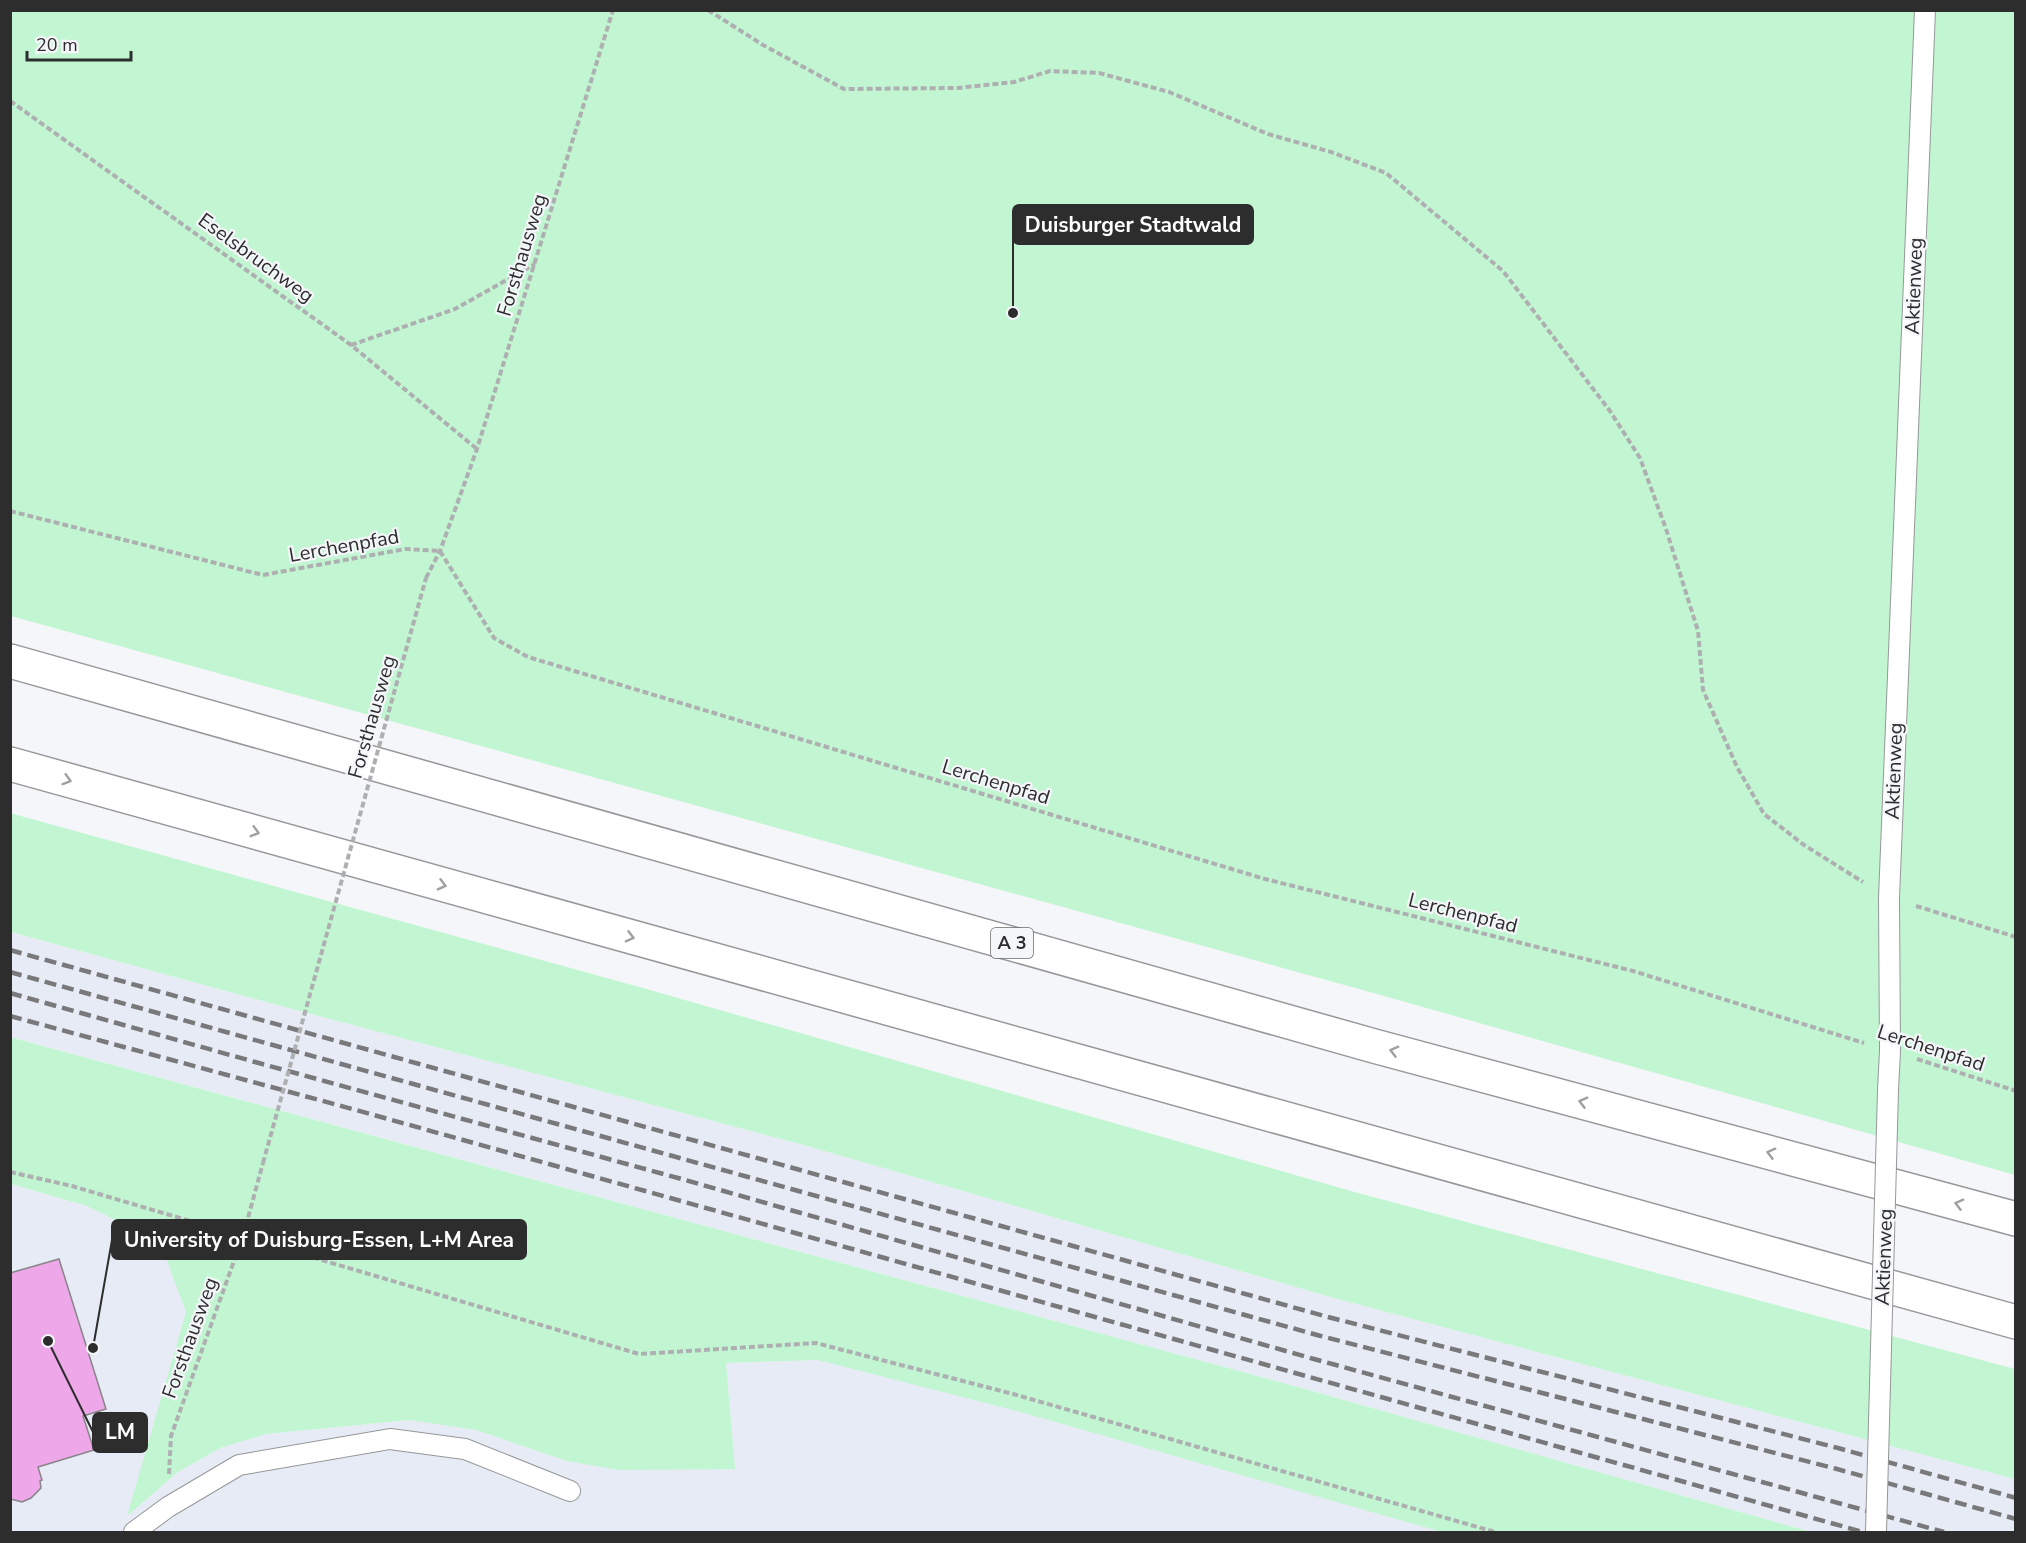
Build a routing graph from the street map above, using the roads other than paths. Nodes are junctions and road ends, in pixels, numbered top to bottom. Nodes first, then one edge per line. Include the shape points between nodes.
1 (1925, 10) edge
2 (10, 660) edge
3 (10, 764) edge
4 (2016, 1219) edge
5 (2016, 1322) edge
6 (570, 1491) dead end
7 (134, 1533) edge
8 (1876, 1533) edge

1 - 8 lane, Aktienweg, bridge via 1888,898 1890,1051
4 -> 2 highway, A 3 via 1374,1046
3 -> 5 highway
6 - 7 lane via 465,1449 390,1439 239,1465 168,1507

